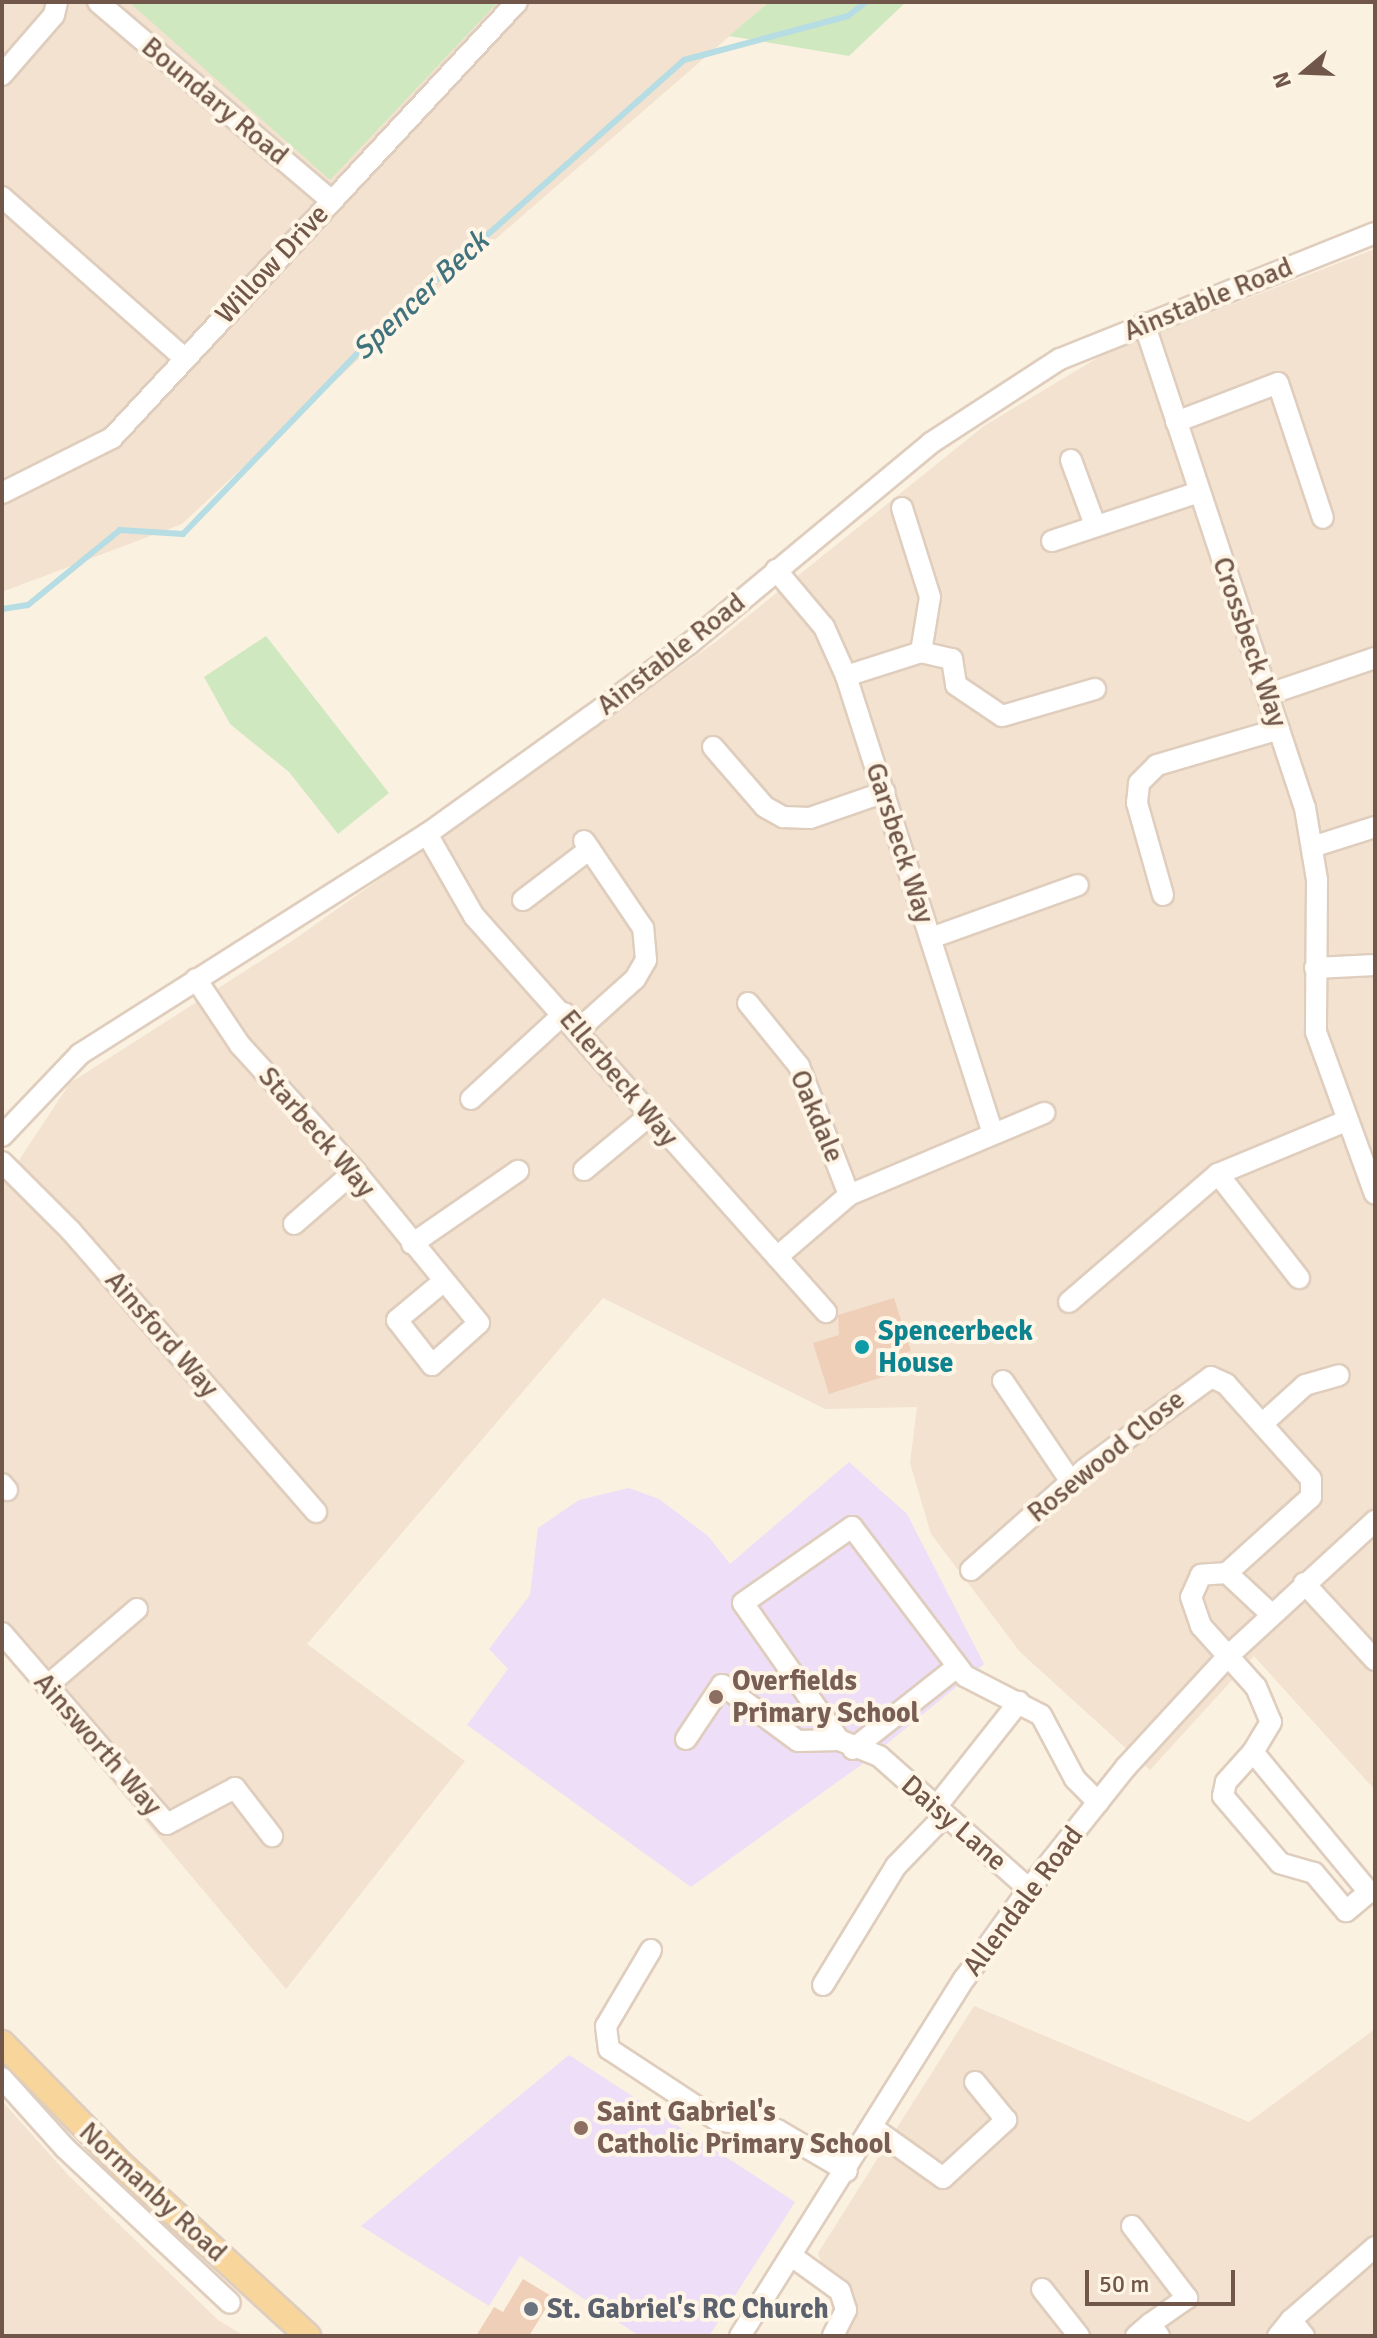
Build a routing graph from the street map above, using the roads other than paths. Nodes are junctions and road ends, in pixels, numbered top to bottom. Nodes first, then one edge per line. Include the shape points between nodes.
1 (57, 2) edge
2 (98, 2) edge
3 (517, 2) edge
4 (2, 75) edge
5 (2, 197) edge
6 (331, 200) junction
7 (1375, 233) edge
8 (1144, 323) junction
9 (185, 359) junction
10 (1176, 422) junction
11 (1071, 460) dead end
12 (1199, 492) junction
13 (2, 493) edge
14 (902, 508) dead end
15 (1323, 518) dead end
16 (1095, 525) junction
17 (1052, 541) dead end
18 (776, 570) junction
19 (921, 652) junction
20 (1375, 658) edge
21 (846, 676) junction
22 (1095, 689) dead end
23 (1269, 694) junction
24 (1279, 729) junction
25 (713, 747) dead end
26 (885, 792) junction
27 (1375, 827) edge
28 (427, 834) junction
29 (1312, 847) junction
30 (1078, 885) dead end
31 (1163, 895) dead end
32 (523, 900) dead end
33 (931, 938) junction
34 (1375, 965) edge
35 (1315, 968) junction
36 (196, 979) junction
37 (748, 1003) dead end
38 (565, 1013) junction
39 (577, 1031) junction
40 (471, 1099) dead end
41 (1044, 1113) dead end
42 (649, 1116) junction
43 (1346, 1121) junction
44 (993, 1133) junction
45 (2, 1136) edge
46 (2, 1162) edge
47 (584, 1170) dead end
48 (355, 1171) junction
49 (518, 1171) dead end
50 (1218, 1174) junction
51 (1375, 1194) edge
52 (849, 1195) junction
53 (294, 1224) dead end
54 (412, 1244) junction
55 (777, 1257) junction
56 (1299, 1278) dead end
57 (444, 1281) dead end
58 (1069, 1302) dead end
59 (826, 1312) dead end
60 (1339, 1375) dead end
61 (1003, 1381) dead end
62 (1262, 1424) junction
63 (1071, 1482) junction
64 (316, 1512) dead end
65 (1375, 1521) edge
66 (971, 1570) dead end
67 (1227, 1573) junction
68 (1304, 1583) junction
69 (137, 1609) dead end
70 (1271, 1614) junction
71 (2, 1633) edge
72 (1228, 1656) junction
73 (1375, 1660) edge
74 (957, 1667) junction
75 (48, 1685) junction
76 (1019, 1702) junction
77 (686, 1739) dead end
78 (846, 1744) junction
79 (1253, 1752) junction
80 (1098, 1802) junction
81 (940, 1811) junction
82 (272, 1836) dead end
83 (1029, 1889) junction
84 (651, 1950) dead end
85 (823, 1985) dead end
86 (2, 2043) edge
87 (2, 2078) edge
88 (975, 2082) dead end
89 (873, 2128) junction
90 (847, 2171) junction
91 (162, 2198) junction
92 (142, 2221) junction
93 (1132, 2226) dead end
94 (1375, 2247) edge
95 (793, 2257) junction
96 (1042, 2289) dead end
97 (230, 2303) dead end
98 (1298, 2328) edge
99 (1148, 2332) edge
100 (308, 2336) edge
101 (740, 2336) edge
102 (833, 2336) edge
103 (1079, 2336) edge
104 (1278, 2336) edge

1 - 4 street via 54,15
2 - 6 street, Boundary Road
3 - 6 street, Willow Drive
5 - 9 street
6 - 9 street, Willow Drive
7 - 8 street, Ainstable Road
8 - 10 street, Crossbeck Way
8 - 18 street, Ainstable Road via 1060,359 931,443
9 - 13 street, Willow Drive via 112,438
10 - 12 street, Crossbeck Way
10 - 15 street via 1278,383
11 - 16 street
12 - 16 street
12 - 23 street, Crossbeck Way
14 - 19 street via 930,597
16 - 17 street
18 - 21 street, Garsbeck Way via 824,627
18 - 28 street, Ainstable Road via 689,644
19 - 21 street
19 - 22 street via 952,659 956,685 1002,716
20 - 23 street
21 - 26 street, Garsbeck Way
23 - 24 street, Crossbeck Way
24 - 29 street, Crossbeck Way
24 - 31 street via 1157,765 1139,783 1137,803
25 - 26 street via 765,807 783,817 810,818
26 - 33 street, Garsbeck Way
27 - 29 street
28 - 36 street, Ainstable Road
28 - 38 street, Ellerbeck Way via 474,916
29 - 35 street, Crossbeck Way
30 - 33 street
32 - 39 street via 587,845 643,928 646,960 635,979
33 - 44 street, Garsbeck Way
34 - 35 street
35 - 43 street, Crossbeck Way via 1316,1032
36 - 45 street, Ainstable Road via 80,1054
36 - 48 street, Starbeck Way via 240,1045
37 - 52 street, Oakdale via 799,1066
38 - 39 street, Ellerbeck Way
38 - 40 street
39 - 42 street, Ellerbeck Way
41 - 44 street
42 - 47 street
42 - 55 street, Ellerbeck Way
43 - 50 street
43 - 51 street, Crossbeck Way
44 - 52 street
46 - 64 street, Ainsford Way via 71,1231
48 - 53 street
48 - 54 street, Starbeck Way
49 - 54 street
50 - 56 street
50 - 58 street
52 - 55 street
54 - 57 street, Starbeck Way
55 - 59 street, Ellerbeck Way
60 - 62 street via 1305,1385
61 - 63 street
62 - 63 street, Rosewood Close via 1226,1384 1199,1380
62 - 67 street, Rosewood Close via 1311,1479 1311,1497
63 - 66 street, Rosewood Close
65 - 68 street, Allendale Road
67 - 70 street
67 - 72 street, Rosewood Close via 1201,1575 1191,1597 1201,1626
68 - 70 street, Allendale Road
68 - 73 street
69 - 75 street
70 - 72 street, Allendale Road
71 - 75 street, Ainsworth Way
72 - 79 street via 1256,1687 1271,1722
72 - 80 street, Allendale Road
74 - 76 street
74 - 78 street
74 - 78 street via 852,1527 743,1603
75 - 82 street, Ainsworth Way via 167,1824 235,1788
76 - 80 street via 1041,1715 1075,1779
76 - 81 street
77 - 78 street via 722,1685 798,1741
78 - 81 street, Daisy Lane via 879,1756
79 - 79 street via 1369,1892 1346,1911 1314,1873 1280,1863 1223,1796 1226,1782
80 - 83 street, Allendale Road
81 - 83 street, Daisy Lane
81 - 85 street via 896,1866
83 - 89 street, Allendale Road
84 - 90 street via 606,2026 609,2049 717,2120 777,2130
86 - 91 main road, Normanby Road via 106,2151
87 - 92 street
88 - 89 street via 1006,2120 943,2178
89 - 90 street, Allendale Road
90 - 95 street, Allendale Road
91 - 92 street
91 - 100 main road, Normanby Road
92 - 97 street
93 - 99 street via 1187,2298
94 - 98 street
95 - 101 street, Allendale Road
95 - 102 street via 840,2291 846,2310
96 - 103 street
98 - 104 street

